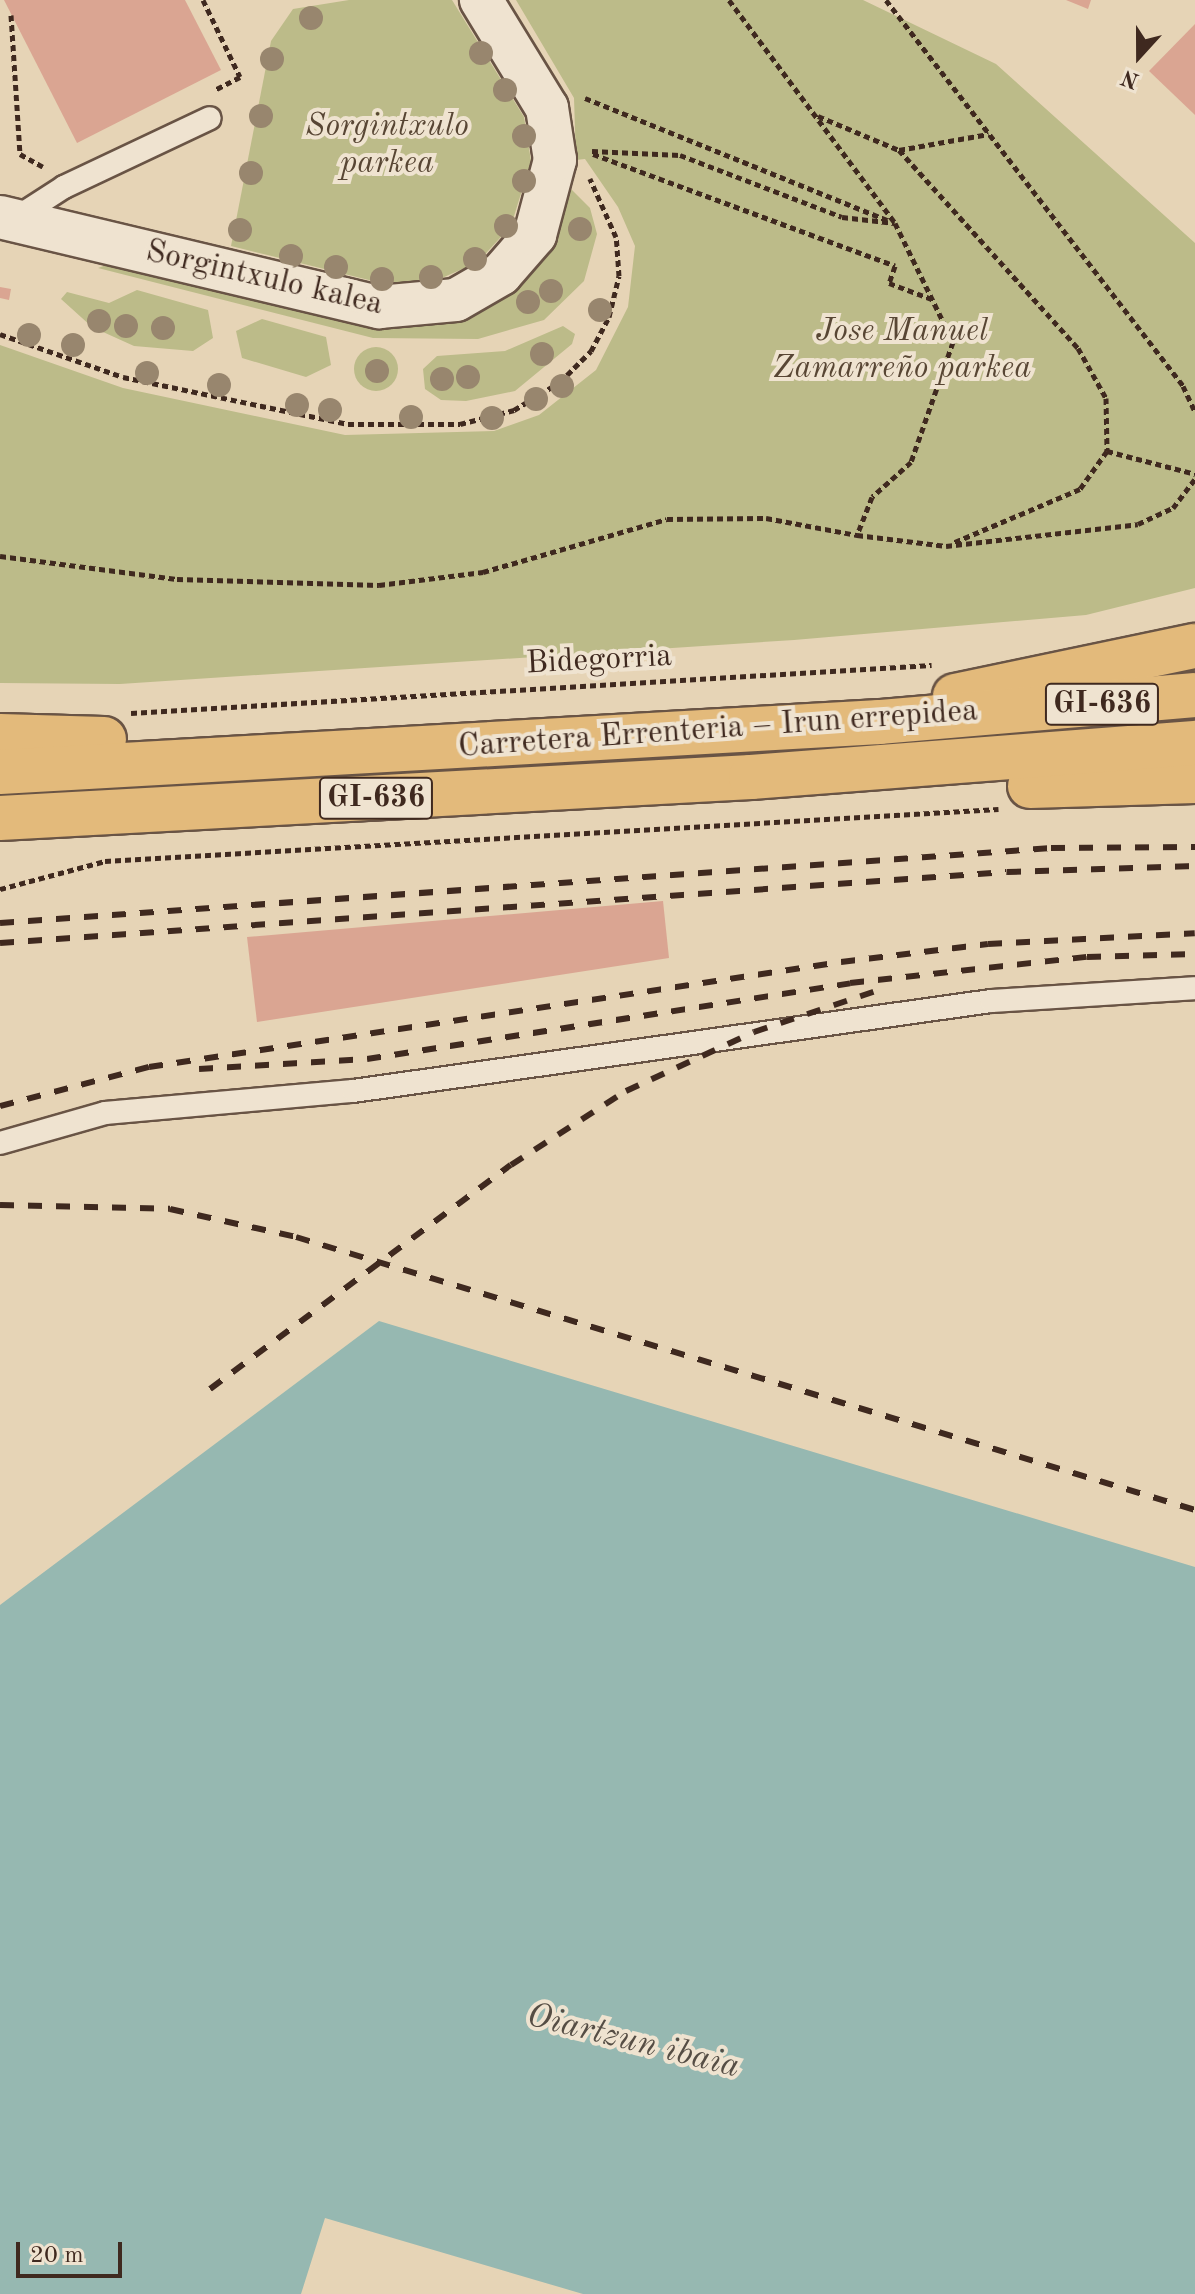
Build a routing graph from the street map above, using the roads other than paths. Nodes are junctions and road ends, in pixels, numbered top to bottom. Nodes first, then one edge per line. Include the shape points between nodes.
1 (481, 0) edge
2 (210, 118) road end
3 (6, 219) edge
4 (1195, 646) edge
5 (1195, 695) edge
6 (880, 722) junction
7 (0, 736) edge
8 (1195, 743) edge
9 (207, 761) junction
10 (0, 772) edge
11 (826, 772) junction
12 (1195, 781) edge
13 (0, 818) edge
14 (1195, 988) edge
15 (0, 1143) edge

1 - 3 street, Sorgintxulo kalea via 536,84 555,160 535,235 501,274 468,295 431,307 379,307
2 - 3 lane
4 - 6 main road via 979,687
5 - 6 main road, Carretera Errenteria – Irun errepidea / GI-636
6 - 9 main road, Carretera Errenteria – Irun errepidea / GI-636
7 - 9 main road via 129,738
8 - 11 main road, Carretera Errenteria – Irun errepidea / GI-636
9 - 10 main road, Carretera Errenteria – Irun errepidea / GI-636
11 - 12 main road via 927,792
11 - 13 main road, Carretera Errenteria – Irun errepidea / GI-636
14 - 15 lane via 991,1001 353,1091 105,1113

